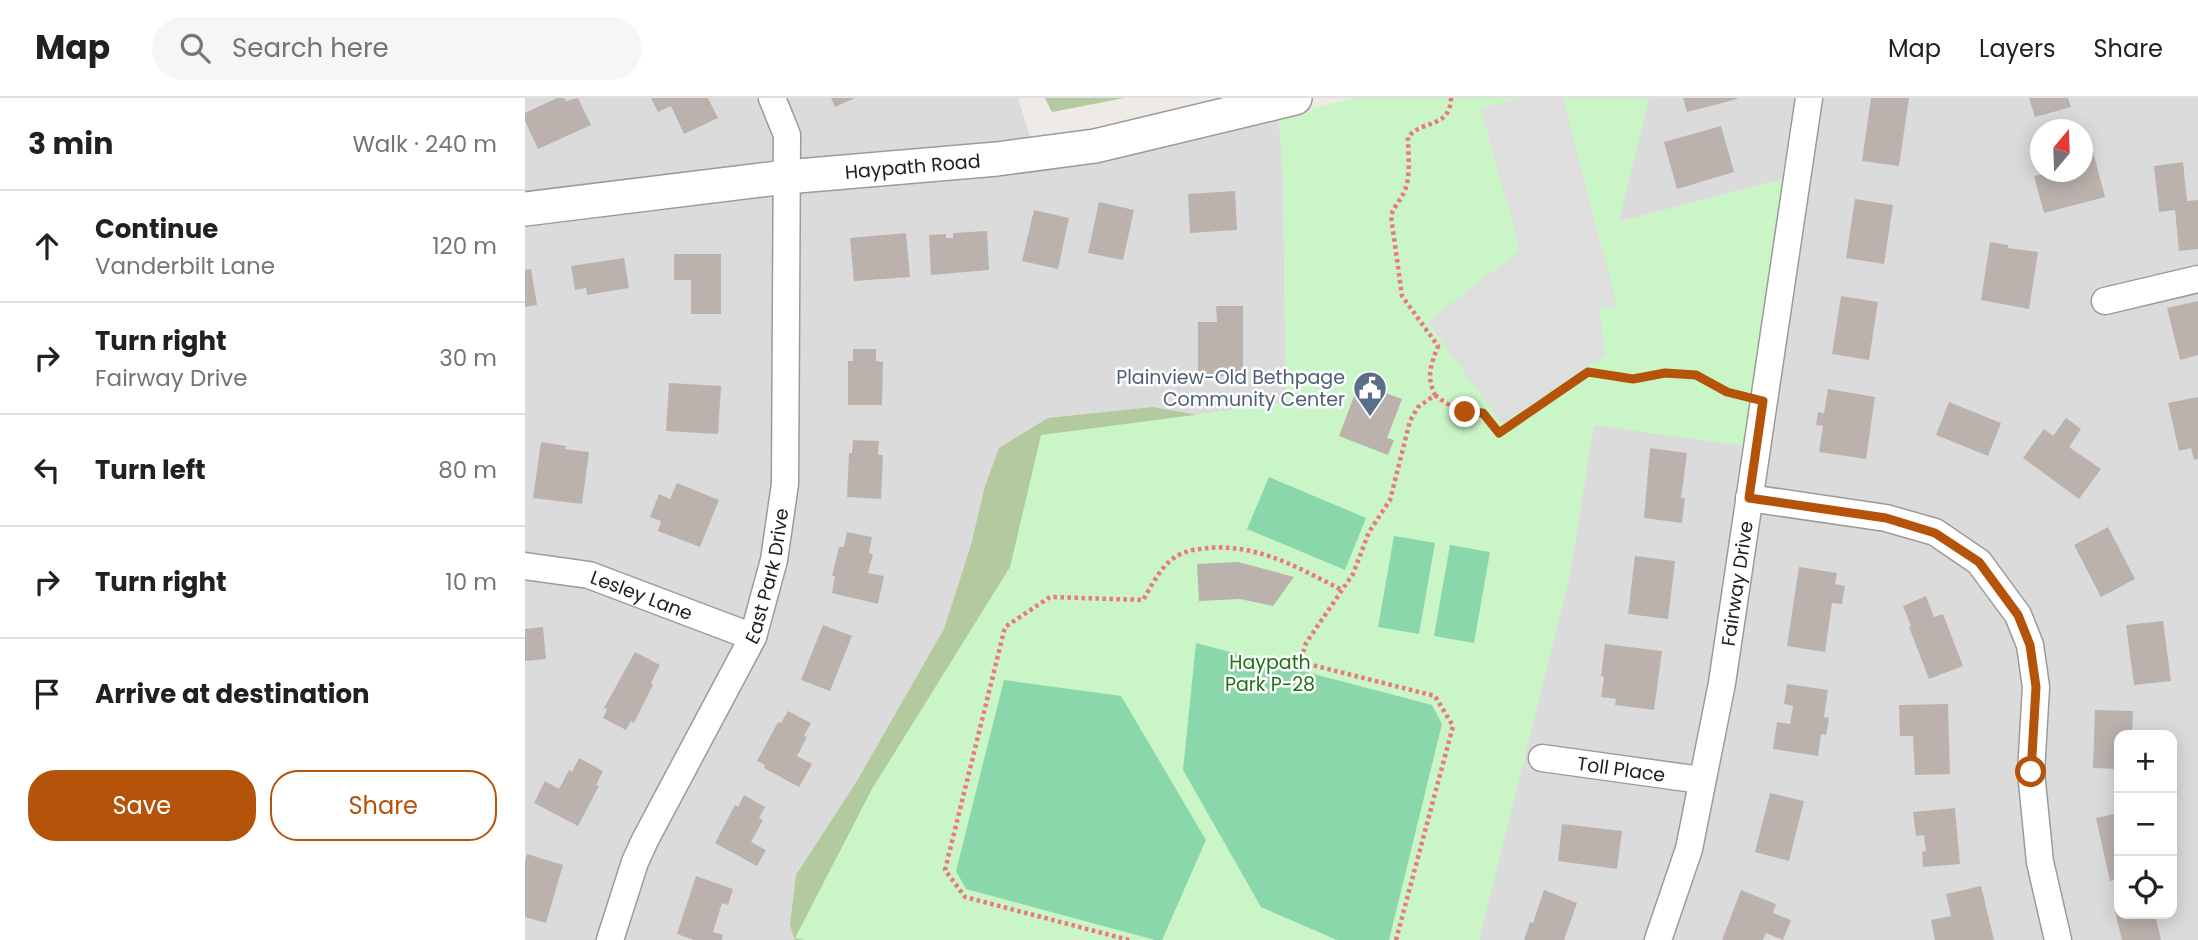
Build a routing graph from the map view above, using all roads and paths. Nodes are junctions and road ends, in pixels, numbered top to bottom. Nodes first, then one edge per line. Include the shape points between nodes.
1 (772, 98) edge
2 (1295, 98) edge
3 (1451, 98) edge
4 (1809, 98) edge
5 (786, 177) junction
6 (525, 209) edge
7 (2198, 279) edge
8 (2105, 300) dead end
9 (1435, 395) junction
10 (1763, 401) junction
11 (1749, 498) junction
12 (525, 566) edge
13 (1342, 590) junction
14 (753, 637) junction
15 (1542, 758) dead end
16 (1701, 780) junction
17 (610, 940) edge
18 (1129, 940) edge
19 (1396, 940) edge
20 (1658, 940) edge
21 (2058, 940) edge

1 - 5 street, East Park Drive via 787,135
2 - 5 street, Haypath Road via 1095,146
3 - 9 path via 1447,116 1408,137 1408,182 1391,216 1402,296 1438,346 1429,383
4 - 10 street, Fairway Drive
5 - 6 street, Haypath Road
5 - 14 street, East Park Drive via 785,484 774,560
7 - 8 street
9 - 10 path via 1450,407 1483,413 1499,433 1588,372 1633,379 1665,373 1696,375 1727,392
9 - 13 path via 1418,407 1410,421 1390,500 1369,531 1353,575
10 - 11 street, Fairway Drive
11 - 16 street, Fairway Drive via 1722,683
11 - 21 street via 1886,518 1935,533 1979,562 2018,615 2030,645 2036,687 2031,772 2040,862
12 - 14 street, Lesley Lane via 589,575
13 - 18 path via 1288,562 1245,548 1212,547 1185,551 1170,561 1143,600 1050,597 1005,627 945,870 965,897
13 - 19 path via 1306,643 1300,662 1435,696 1453,726
14 - 17 street, East Park Drive via 635,862
15 - 16 street, Toll Place
16 - 20 street, Fairway Drive via 1689,849

